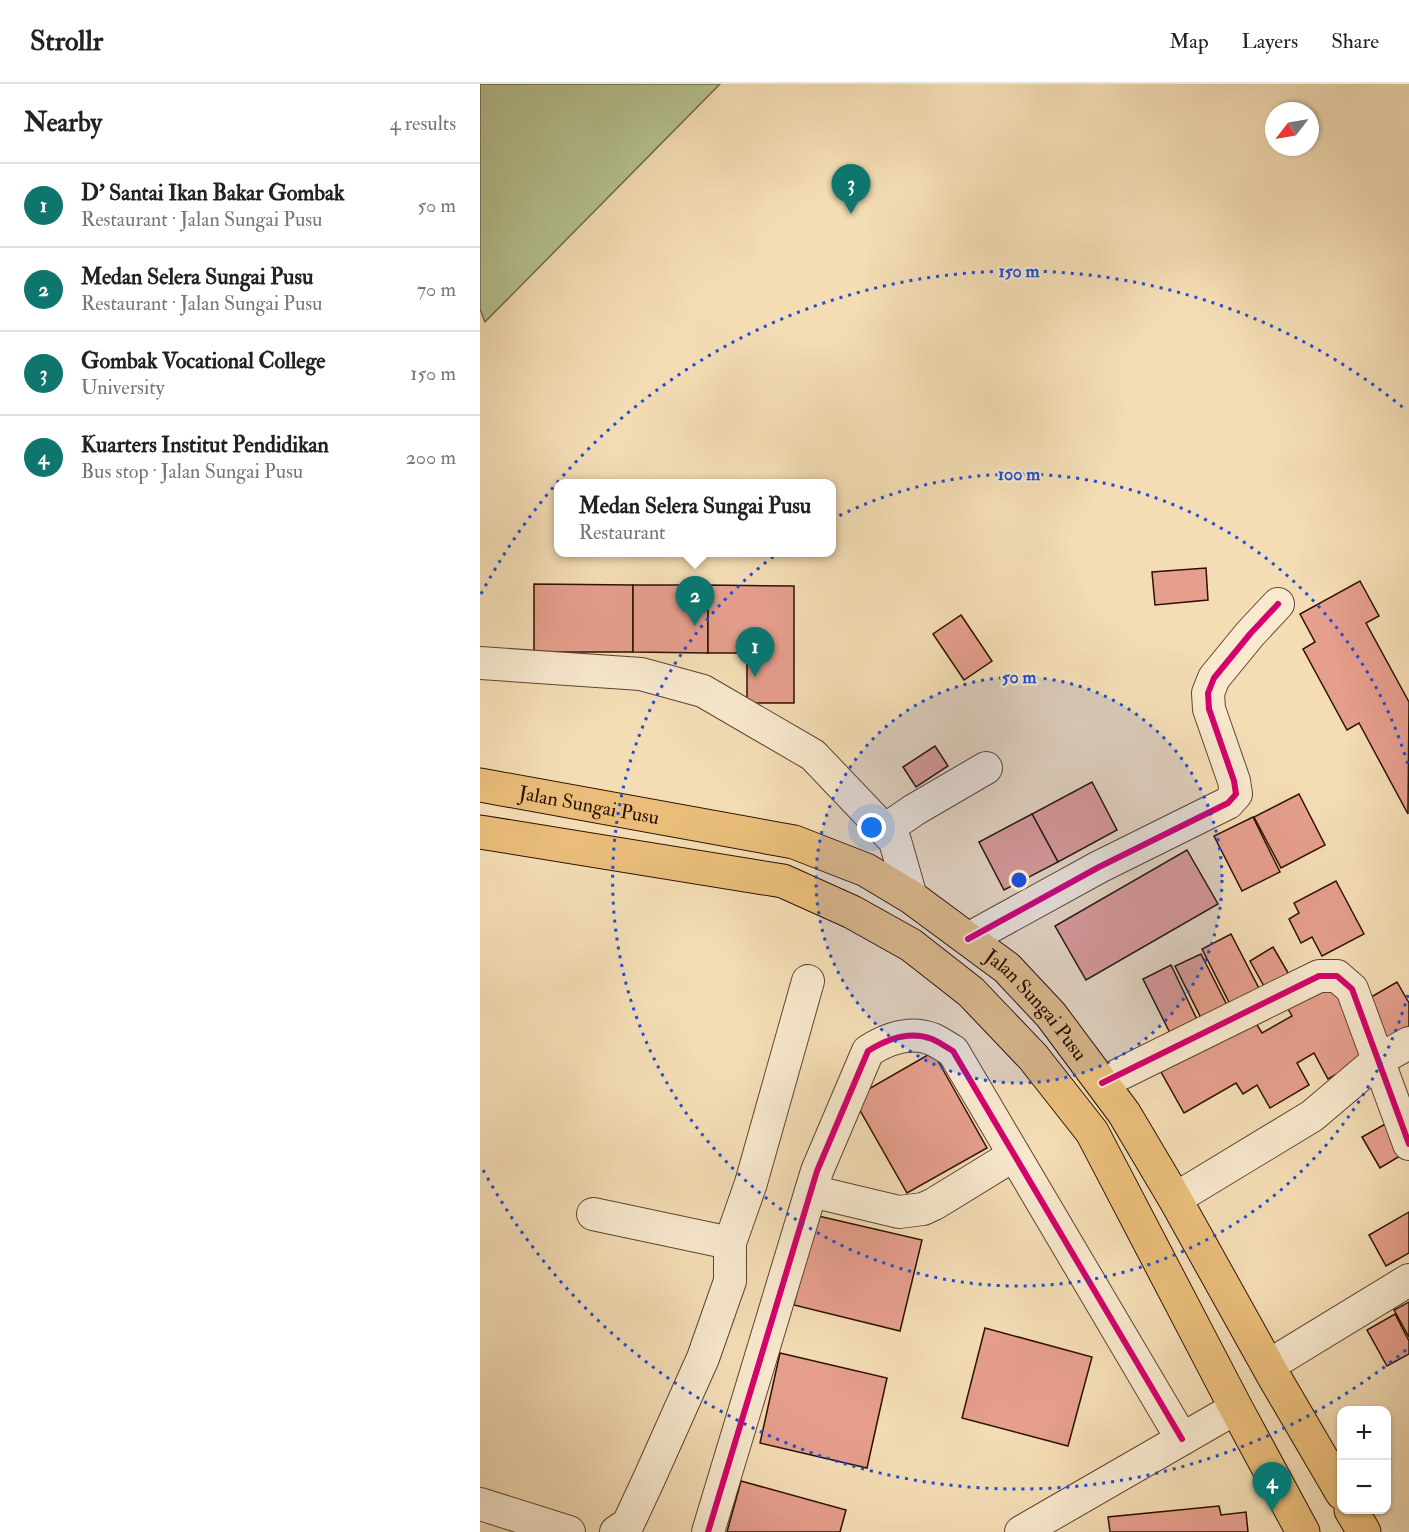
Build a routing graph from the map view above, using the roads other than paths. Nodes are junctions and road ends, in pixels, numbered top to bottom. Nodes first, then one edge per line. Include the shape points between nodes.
1 (1278, 604) dead end
2 (480, 663) edge
3 (986, 768) dead end
4 (480, 785) edge
5 (885, 830) junction
6 (480, 832) edge
7 (911, 897) junction
8 (968, 939) junction
9 (808, 981) dead end
10 (1409, 1044) edge
11 (1377, 1061) junction
12 (1102, 1083) junction
13 (1409, 1144) edge
14 (1014, 1155) junction
15 (811, 1191) junction
16 (1175, 1199) junction
17 (593, 1214) dead end
18 (730, 1243) junction
19 (1409, 1280) edge
20 (1268, 1366) junction
21 (1236, 1408) junction
22 (1182, 1439) junction
23 (1337, 1486) edge
24 (480, 1504) edge
25 (1354, 1514) edge
26 (1042, 1527) edge
27 (569, 1532) edge
28 (616, 1532) edge
29 (708, 1532) edge
30 (1303, 1532) edge
31 (1364, 1532) edge

1 - 8 street via 1214,678 1208,693 1209,709 1234,781 1236,794 1228,803 1099,867
2 - 5 street via 641,674 702,691 813,755
3 - 5 street
4 - 7 main road, Jalan Sungai Pusu via 794,842 866,870
5 - 7 street via 895,841
6 - 21 main road, Jalan Sungai Pusu via 783,881 852,912 911,945 971,992 1033,1057 1092,1132
7 - 8 main road, Jalan Sungai Pusu
8 - 12 main road, Jalan Sungai Pusu via 1007,968 1052,1015
9 - 18 street via 751,1183
10 - 11 street
11 - 12 street via 1352,989 1337,976 1319,976
11 - 13 street
11 - 16 street via 1312,1116
12 - 16 main road, Jalan Sungai Pusu
14 - 15 street via 923,1209 899,1212
14 - 15 street via 953,1051 930,1039 905,1035 868,1050
14 - 22 street
15 - 29 street
16 - 20 main road, Jalan Sungai Pusu
17 - 18 street
18 - 28 street via 730,1281 703,1358 628,1524
19 - 20 street
20 - 23 main road, Jalan Sungai Pusu
21 - 22 street
21 - 30 main road, Jalan Sungai Pusu
22 - 26 street
24 - 27 street
25 - 31 main road

